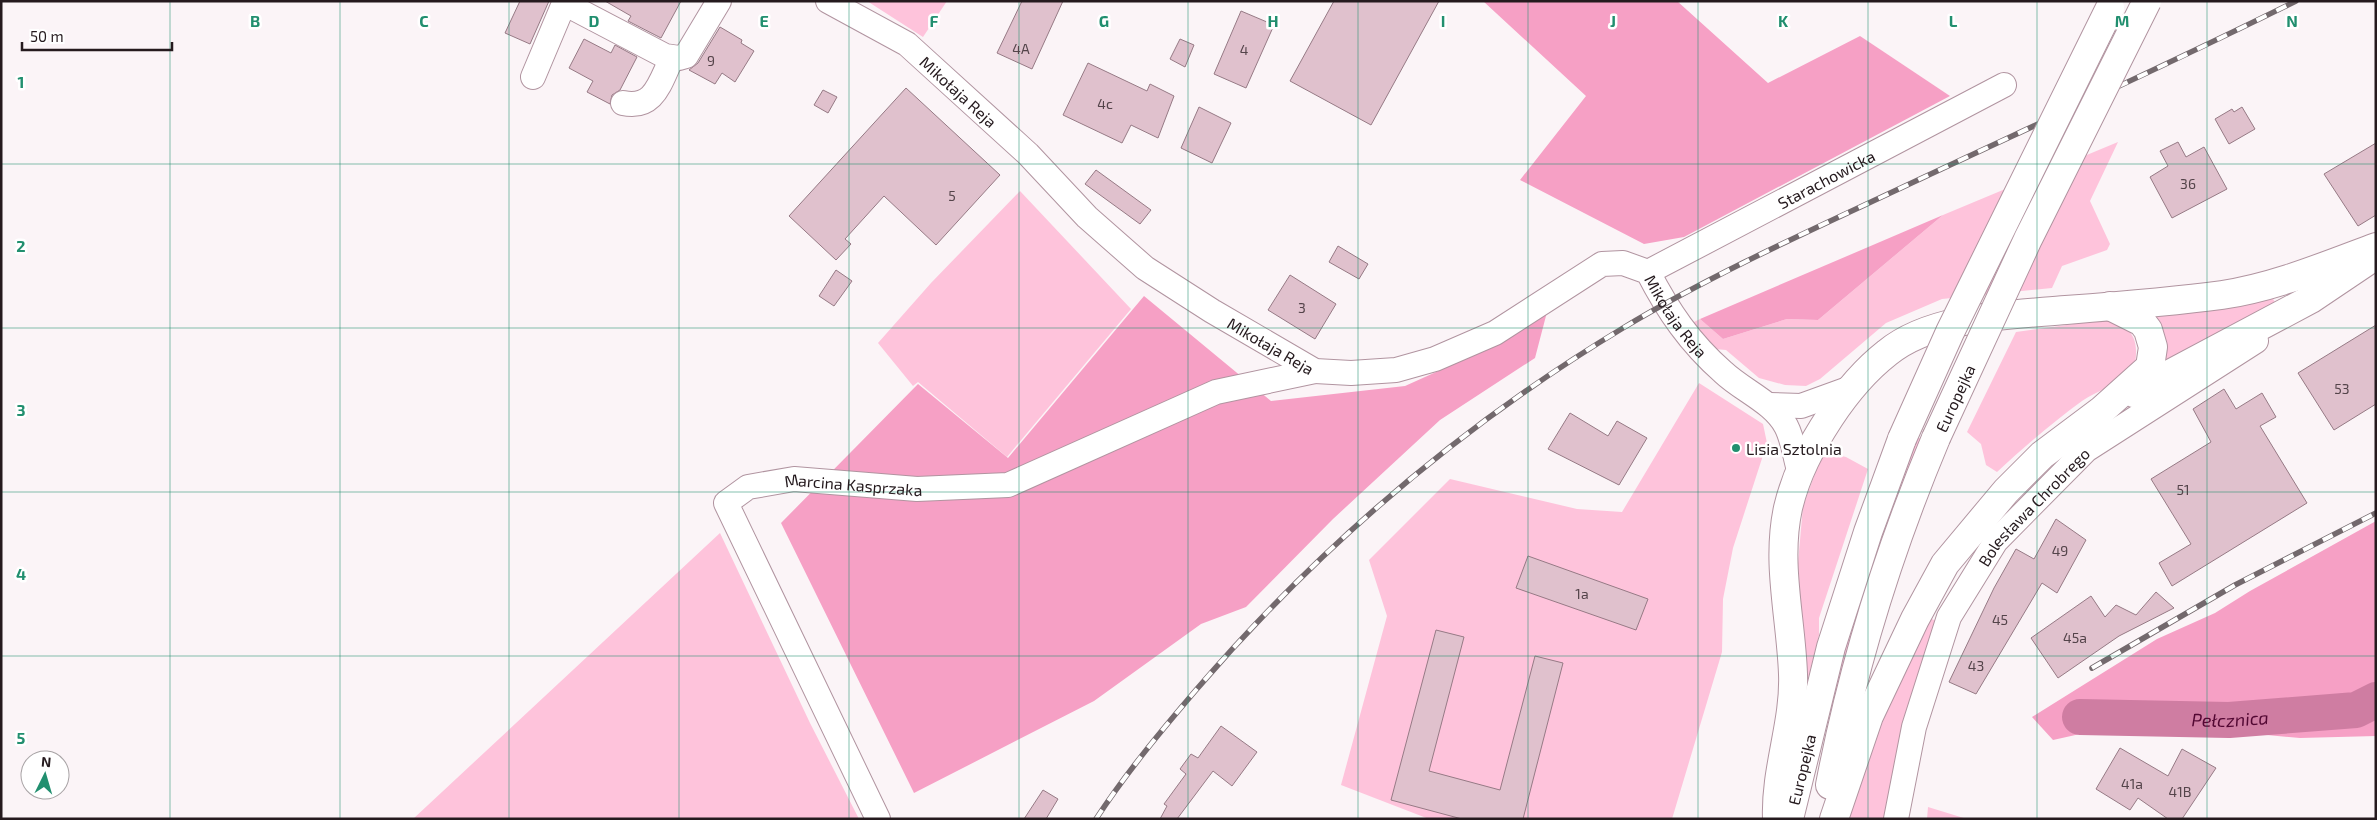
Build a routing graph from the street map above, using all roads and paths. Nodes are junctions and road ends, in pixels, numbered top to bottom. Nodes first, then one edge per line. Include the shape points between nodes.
1 (719, 1) edge
2 (828, 1) edge
3 (2147, 1) edge
4 (565, 2) edge
5 (2112, 5) edge
6 (672, 58) junction
7 (533, 77) dead end
8 (2004, 85) dead end
9 (623, 103) dead end
10 (2376, 248) edge
11 (2376, 256) edge
12 (1648, 272) junction
13 (2310, 299) junction
14 (2110, 306) junction
15 (1315, 371) junction
16 (1848, 389) junction
17 (1769, 405) junction
18 (2102, 410) junction
19 (1799, 470) junction
20 (878, 819) edge
21 (1777, 819) edge
22 (1789, 819) edge
23 (1824, 819) edge
24 (1834, 819) edge
25 (1896, 819) edge

1 - 6 street via 686,56
2 - 15 street, Mikołaja Reja via 907,44 1028,154 1087,218 1145,268
3 - 23 main road, Europejka, bridge via 2028,238 1936,438 1894,547 1859,656
4 - 6 street
4 - 7 street
5 - 22 main road, Europejka, bridge via 1950,332 1902,439 1836,629
6 - 9 street via 651,98 639,104
8 - 12 street, Starachowicka
10 - 14 main road via 2280,282 2224,294
11 - 13 main road, Bolesława Chrobrego
12 - 15 street, Mikołaja Reja via 1623,263 1602,264 1495,332 1435,359 1396,370 1350,374
12 - 17 street, Mikołaja Reja via 1670,314 1706,356 1731,379
13 - 18 main road, Bolesława Chrobrego
13 - 25 street, Bolesława Chrobrego via 2255,341 2086,450 1996,541 1949,617 1914,727
14 - 16 main road via 2014,314 1967,321 1920,334 1888,352
14 - 18 main road via 2142,322 2154,347 2150,367
15 - 20 street, Marcina Kasprzaka via 1216,392 1008,485 917,489 794,479 748,487 726,503
16 - 17 street via 1801,406
16 - 19 main road
17 - 19 street, Mikołaja Reja via 1786,427
18 - 24 main road via 2042,455 1994,505 1945,564 1869,716
19 - 21 main road via 1788,509 1783,548 1793,675 1790,717 1779,774

